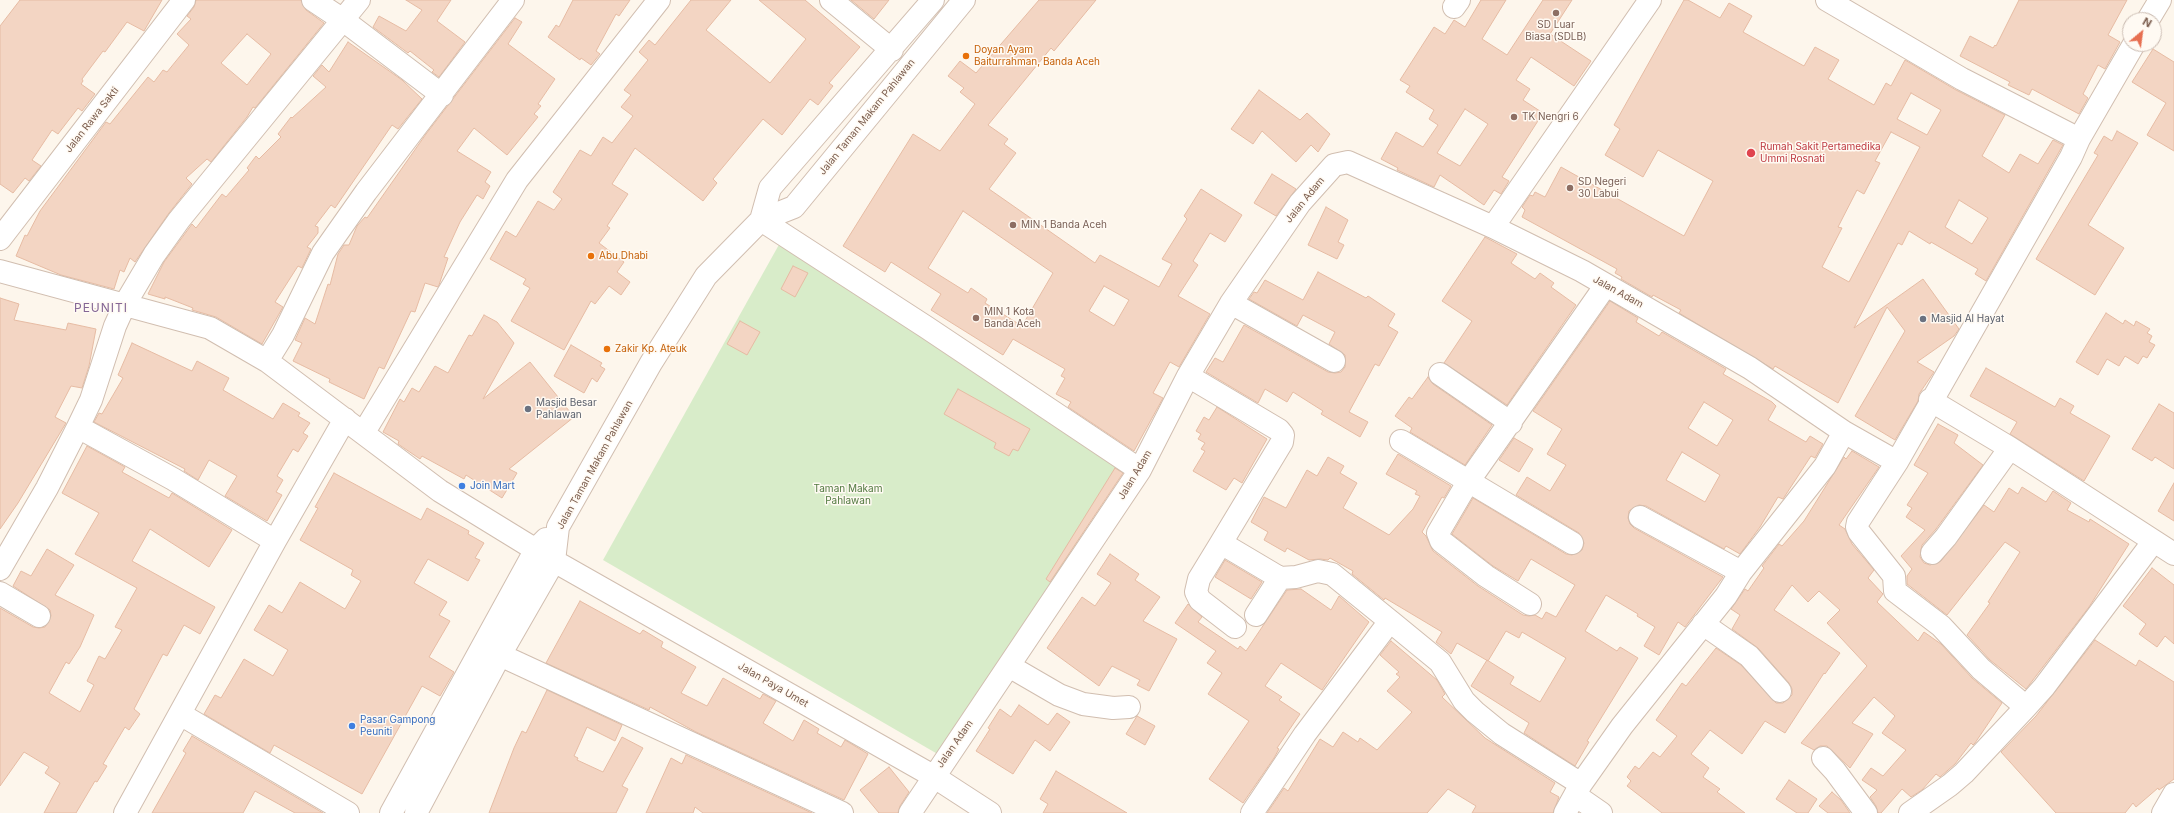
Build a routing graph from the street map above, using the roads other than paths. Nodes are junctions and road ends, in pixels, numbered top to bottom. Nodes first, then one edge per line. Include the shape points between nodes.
1 (184, 0) edge
2 (313, 0) edge
3 (359, 0) edge
4 (513, 0) edge
5 (659, 0) edge
6 (831, 0) edge
7 (933, 0) edge
8 (964, 0) edge
9 (1650, 0) edge
10 (1827, 0) edge
11 (2160, 0) edge
12 (2153, 12) edge
13 (343, 20) junction
14 (892, 50) junction
15 (2129, 52) edge
16 (442, 95) junction
17 (2079, 139) junction
18 (761, 220) junction
19 (1493, 227) junction
20 (0, 239) edge
21 (0, 271) edge
22 (1606, 285) junction
23 (1231, 303) junction
24 (125, 304) junction
25 (267, 360) junction
26 (1334, 361) dead end
27 (1440, 374) dead end
28 (1188, 376) junction
29 (1930, 400) junction
30 (345, 419) junction
31 (1511, 423) junction
32 (78, 427) junction
33 (364, 432) junction
34 (1844, 432) junction
35 (1401, 441) dead end
36 (2010, 448) junction
37 (1897, 462) junction
38 (1140, 470) junction
39 (1468, 482) junction
40 (1640, 517) dead end
41 (558, 527) junction
42 (275, 541) junction
43 (7, 542) edge
44 (2154, 542) junction
45 (1221, 543) junction
46 (1572, 543) dead end
47 (536, 549) junction
48 (1932, 553) dead end
49 (2174, 554) edge
50 (554, 561) junction
51 (0, 569) edge
52 (1741, 572) junction
53 (1280, 578) junction
54 (0, 593) edge
55 (1530, 604) dead end
56 (1256, 615) dead end
57 (39, 616) dead end
58 (1390, 621) junction
59 (1703, 624) junction
60 (1236, 627) dead end
61 (500, 655) junction
62 (1009, 666) junction
63 (1780, 691) dead end
64 (455, 695) junction
65 (473, 706) junction
66 (1129, 707) dead end
67 (2026, 707) junction
68 (180, 714) junction
69 (1823, 758) dead end
70 (933, 776) junction
71 (2174, 794) edge
72 (1574, 797) edge
73 (126, 813) edge
74 (348, 813) edge
75 (392, 813) edge
76 (416, 813) edge
77 (842, 813) edge
78 (910, 813) edge
79 (990, 813) edge
80 (1252, 813) edge
81 (1601, 813) edge
82 (1866, 813) edge
83 (1910, 813) edge
84 (2163, 813) edge

1 - 20 street, Jalan Rawa Sakti
2 - 13 street
3 - 13 street
4 - 16 street
5 - 33 street via 517,180
6 - 14 street
7 - 14 street
8 - 18 street, Jalan Taman Makam Pahlawan via 794,207
9 - 19 street
10 - 17 street via 1962,79
11 - 12 street
13 - 16 street
13 - 24 street via 179,220 154,255
14 - 18 street, Jalan Taman Makam Pahlawan via 770,188
15 - 17 street
16 - 25 street via 366,192 323,253 283,335
17 - 29 street
18 - 38 street
18 - 41 street, Jalan Taman Makam Pahlawan via 703,282 651,363
19 - 22 street, Jalan Adam
19 - 23 street, Jalan Adam via 1348,162 1334,165 1300,203
21 - 24 street, Jalan Paya Umet
22 - 31 street
22 - 34 street, Jalan Adam via 1750,368
23 - 26 street
23 - 28 street, Jalan Adam
24 - 25 street, Jalan Paya Umet via 210,328
24 - 32 street via 115,326 91,400
25 - 30 street, Jalan Paya Umet
27 - 31 street
28 - 38 street, Jalan Adam
28 - 45 street via 1279,430 1283,435 1282,442
29 - 36 street
29 - 37 street
30 - 33 street, Jalan Paya Umet
30 - 42 street
31 - 39 street
32 - 42 street via 173,479
32 - 43 street via 46,488
33 - 47 street, Jalan Paya Umet via 440,491
34 - 37 street, Jalan Adam
34 - 52 street via 1825,466
35 - 39 street
36 - 44 street
36 - 48 street
37 - 67 street via 1858,522 1859,532 1894,576 1895,591 1941,626 1981,669
38 - 62 street, Jalan Adam
39 - 46 street
39 - 55 street via 1439,528 1438,537 1486,576
40 - 52 street
41 - 47 street
41 - 50 street, Jalan Taman Makam Pahlawan
42 - 68 street
43 - 51 street
44 - 49 street
44 - 67 street
45 - 53 street
45 - 60 street via 1199,579 1196,592 1200,600
47 - 50 street, Jalan Paya Umet
47 - 64 street
50 - 61 street, Jalan Taman Makam Pahlawan
50 - 70 street, Jalan Paya Umet
52 - 59 street
53 - 56 street
53 - 58 street via 1325,571 1340,579
54 - 57 street
58 - 72 street via 1440,662 1456,690 1475,712
58 - 80 street via 1304,734
59 - 63 street via 1749,656
59 - 72 street via 1650,689
61 - 65 street, Jalan Taman Makam Pahlawan
61 - 77 street
62 - 66 street via 1059,695 1083,704 1113,708
62 - 70 street, Jalan Adam
64 - 65 street
64 - 75 street
65 - 76 street, Jalan Taman Makam Pahlawan
67 - 83 street via 1964,773
68 - 73 street
68 - 74 street
69 - 82 street
70 - 78 street, Jalan Adam
70 - 79 street, Jalan Paya Umet
71 - 84 street
72 - 81 street

